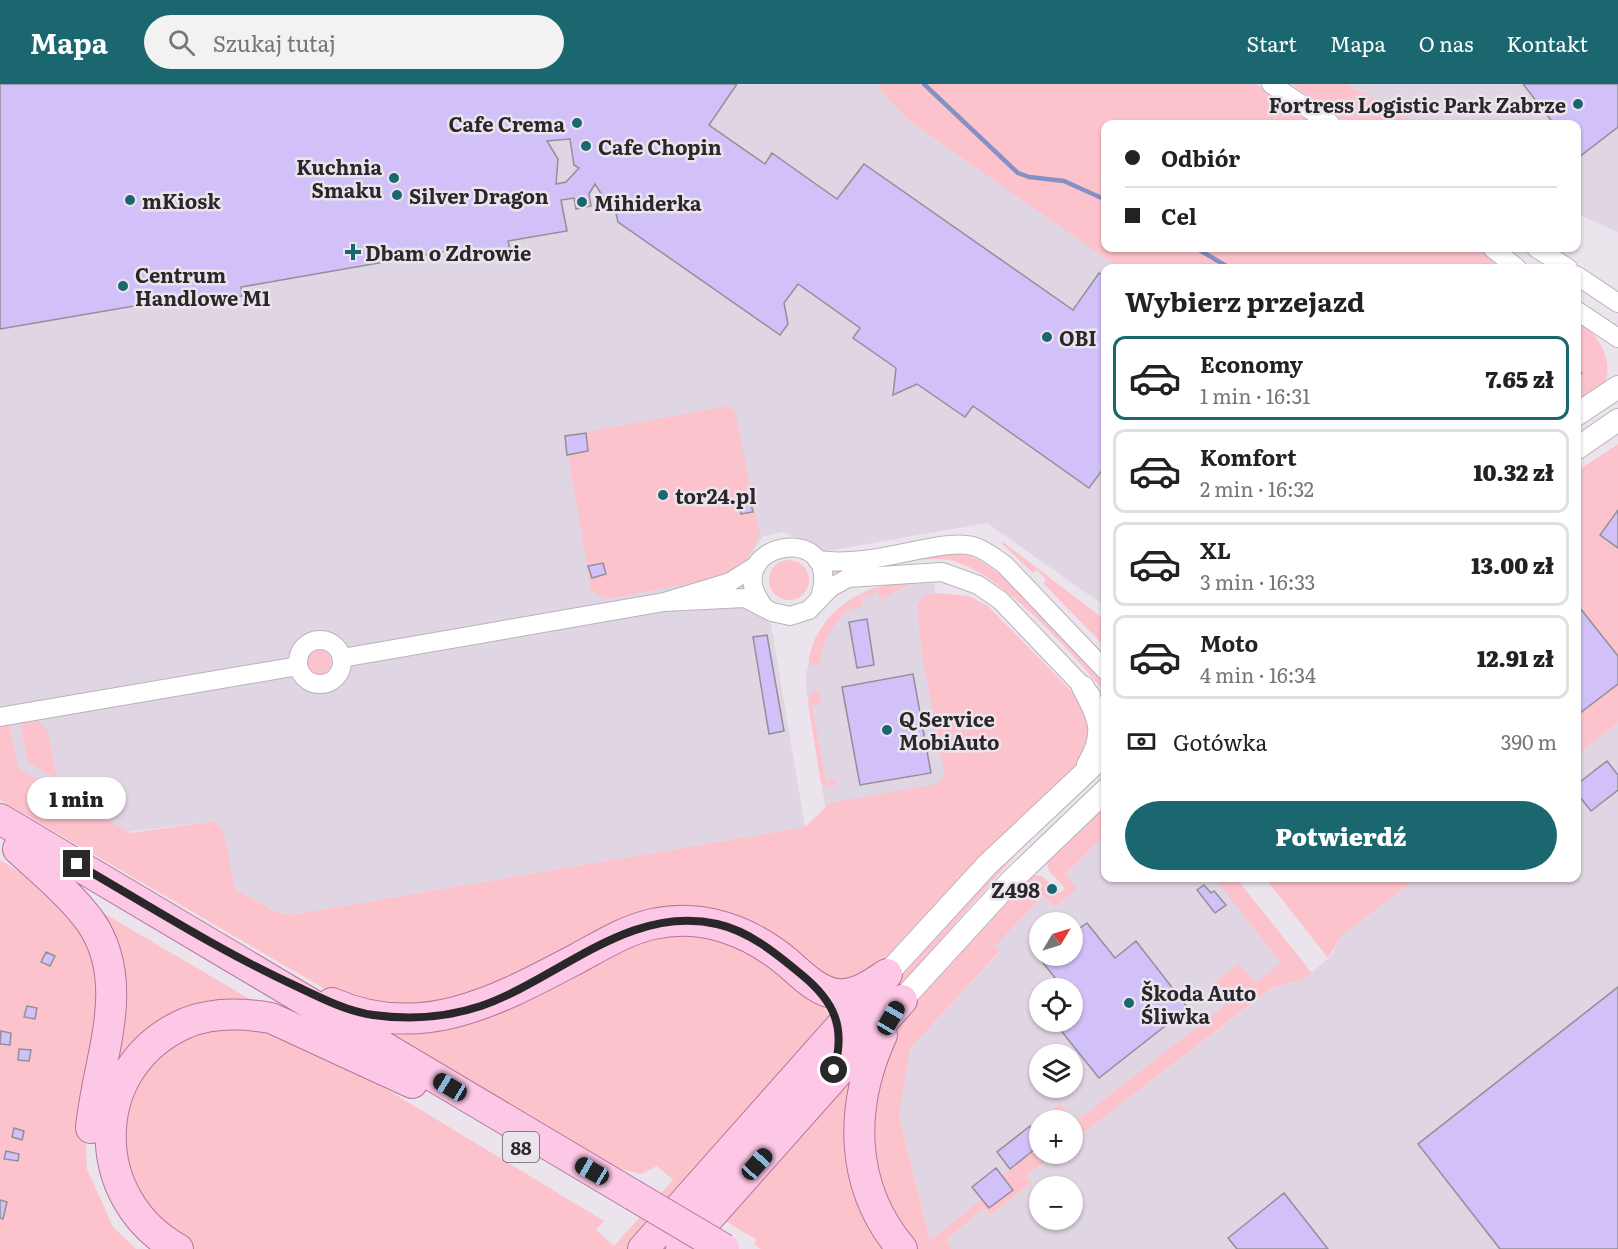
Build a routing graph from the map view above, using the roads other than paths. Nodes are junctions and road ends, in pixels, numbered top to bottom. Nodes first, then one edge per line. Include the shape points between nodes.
1 (1271, 84) edge
2 (1325, 120) edge
3 (1497, 252) edge
4 (1542, 252) edge
5 (1512, 264) edge
6 (1562, 264) edge
7 (1581, 278) edge
8 (1618, 303) edge
9 (1581, 313) edge
10 (1598, 324) junction
11 (1618, 338) edge
12 (1618, 345) edge
13 (1616, 386) edge
14 (1581, 411) edge
15 (1618, 420) edge
16 (1581, 446) edge
17 (817, 560) junction
18 (758, 565) junction
19 (820, 597) junction
20 (664, 602) junction
21 (764, 607) junction
22 (342, 658) junction
23 (298, 666) junction
24 (1101, 666) edge
25 (1083, 687) junction
26 (1101, 704) edge
27 (0, 717) edge
28 (1095, 773) edge
29 (1101, 795) edge
30 (0, 819) edge
31 (9, 844) edge
32 (947, 949) junction
33 (251, 966) junction
34 (887, 974) junction
35 (817, 987) junction
36 (902, 1000) junction
37 (838, 1029) junction
38 (830, 1082) junction
39 (421, 1087) junction
40 (627, 1201) junction
41 (145, 1249) edge
42 (178, 1249) edge
43 (644, 1249) edge
44 (681, 1249) edge
45 (693, 1249) edge
46 (724, 1249) edge
47 (902, 1249) edge

1 - 2 street
3 - 5 street
4 - 6 street
7 - 8 street
9 - 10 street
10 - 11 street
10 - 12 street
13 - 14 street
15 - 16 street
17 - 18 street via 801,548 781,546 765,555
17 - 19 street via 824,578
17 - 24 street via 862,561 941,546 972,546 1005,565
18 - 20 street via 730,582
18 - 21 street via 754,587
19 - 21 street via 809,610 790,616 780,616
19 - 25 street via 839,581 854,577 918,572 960,576 1000,600
20 - 21 street via 745,598
20 - 22 street
22 - 23 street via 336,678 324,684 310,682
22 - 23 street via 335,646 316,640 299,652
23 - 27 street
25 - 26 street
25 - 28 street via 1097,712 1101,733
28 - 32 street
28 - 34 street via 987,865
29 - 32 street
30 - 33 main road, 88
31 - 39 main road, 88
31 - 41 main road via 78,906 108,958 112,994 93,1112 92,1157 104,1198 118,1221
32 - 36 street
33 - 35 main road via 339,1006 370,1014 433,1017 467,1010 514,991 618,936 652,924 686,921 737,930 782,958
33 - 40 main road, 88
34 - 35 main road via 853,993 837,994
34 - 37 main road
35 - 37 main road via 834,1008
36 - 38 main road
36 - 47 main road via 881,1036 867,1072 858,1130 867,1188 885,1226
37 - 38 main road via 837,1058
37 - 43 main road
38 - 44 main road
39 - 40 main road, 88
39 - 42 main road via 271,1018 224,1014 169,1032 152,1044 125,1078 114,1107 111,1141 116,1174 129,1205 144,1224
40 - 45 main road, 88
40 - 46 main road, 88, bridge

